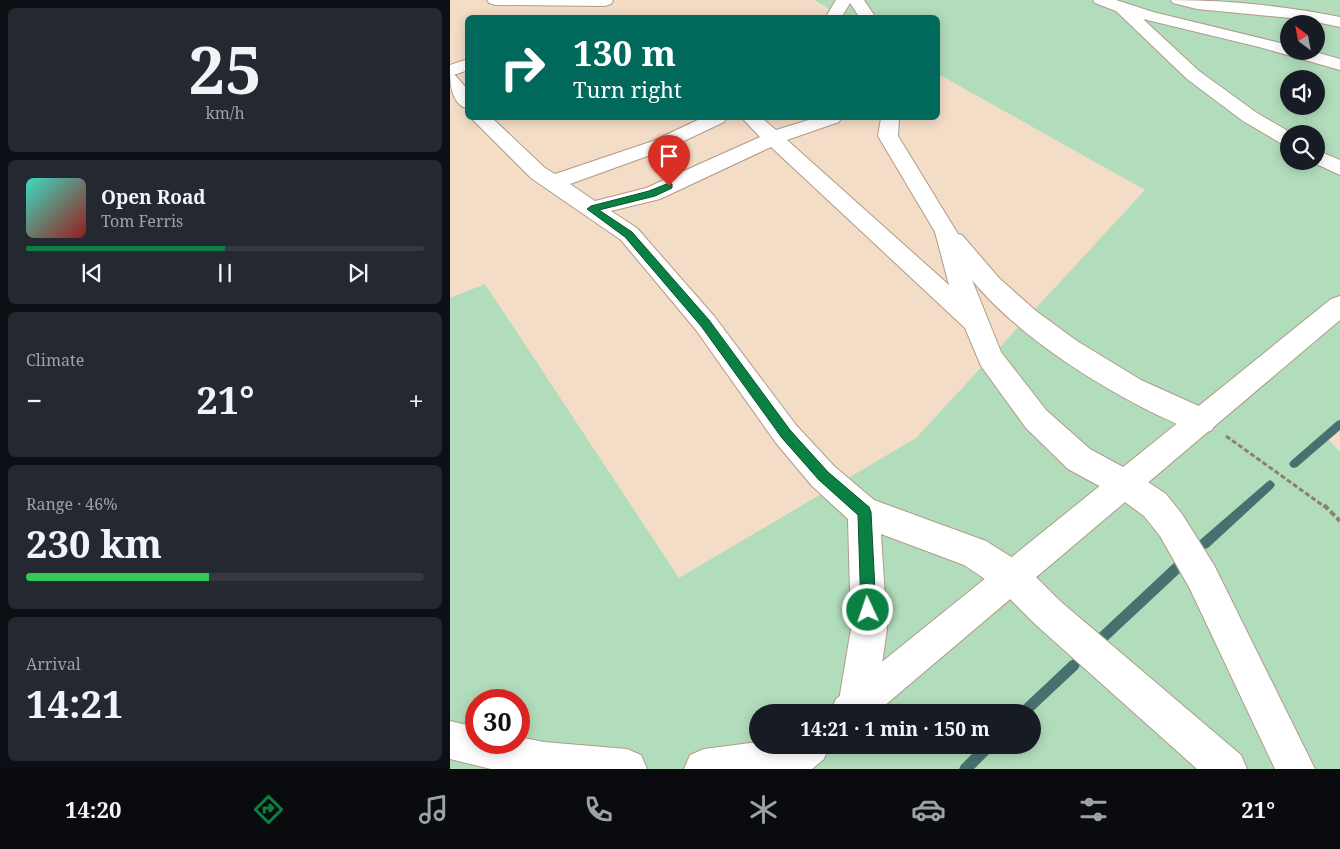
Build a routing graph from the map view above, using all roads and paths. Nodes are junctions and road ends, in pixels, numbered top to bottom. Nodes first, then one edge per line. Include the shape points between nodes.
1 (495, 0) edge
2 (605, 0) edge
3 (844, 0) edge
4 (856, 0) edge
5 (1101, 0) edge
6 (1179, 0) edge
7 (536, 1) edge
8 (1123, 9) junction
9 (577, 15) edge
10 (835, 15) edge
11 (866, 15) edge
12 (1340, 22) edge
13 (1280, 47) edge
14 (1323, 60) edge
15 (465, 65) edge
16 (1340, 65) edge
17 (450, 71) edge
18 (450, 80) edge
19 (465, 99) edge
20 (483, 120) edge
21 (713, 120) edge
22 (753, 120) edge
23 (826, 120) edge
24 (890, 120) edge
25 (1280, 135) edge
26 (774, 138) junction
27 (1325, 160) edge
28 (1340, 168) edge
29 (552, 183) junction
30 (591, 209) junction
31 (946, 232) junction
32 (1340, 306) edge
33 (976, 324) junction
34 (1202, 421) junction
35 (1125, 484) junction
36 (864, 512) junction
37 (1340, 521) edge
38 (1012, 578) junction
39 (854, 704) edge
40 (859, 704) edge
41 (450, 740) edge
42 (796, 757) edge
43 (627, 769) edge
44 (704, 769) edge
45 (1228, 769) edge
46 (1295, 769) edge

1 - 7 street
2 - 7 street
2 - 9 street
3 - 10 street
4 - 11 street
5 - 8 street
6 - 12 street via 1302,14
8 - 13 street
8 - 25 street via 1193,75
14 - 16 street
15 - 17 street
18 - 19 street
20 - 29 street
21 - 29 street via 660,145
22 - 26 street
23 - 26 street
24 - 31 street via 888,136
26 - 30 street via 652,194
26 - 33 street
27 - 28 street
29 - 30 street
30 - 36 street via 629,234 705,323 786,434 823,476
31 - 33 street
31 - 34 street via 990,285 1068,349 1131,388
32 - 34 street
33 - 35 street via 990,358 1036,419 1079,459
34 - 35 street
34 - 37 path via 1318,500
35 - 38 street
35 - 46 street via 1155,505 1171,525 1202,577
36 - 38 street via 974,553
36 - 39 street via 869,628
38 - 40 street
38 - 45 street
41 - 43 street via 544,762
42 - 44 street

